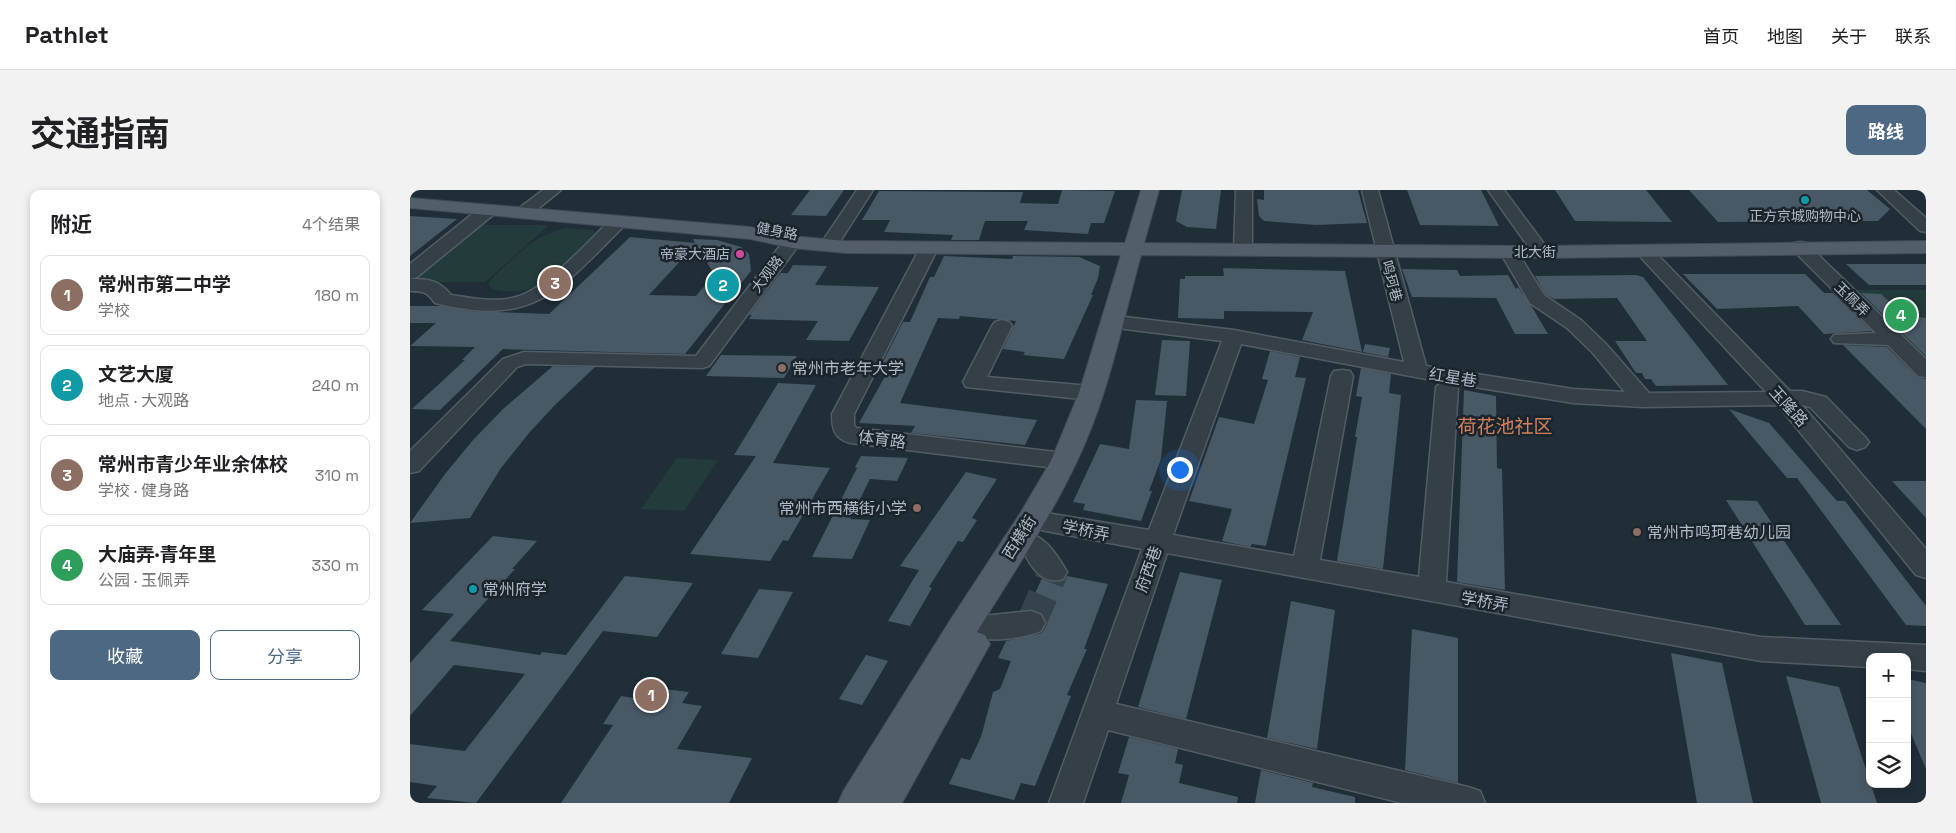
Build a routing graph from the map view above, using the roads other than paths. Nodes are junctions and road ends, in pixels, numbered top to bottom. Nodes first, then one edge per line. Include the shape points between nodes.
1 (553, 190) edge
2 (865, 190) edge
3 (1150, 190) edge
4 (1160, 190) edge
5 (1244, 190) edge
6 (1370, 190) edge
7 (1496, 190) edge
8 (1885, 190) edge
9 (1893, 190) edge
10 (410, 196) edge
11 (410, 203) edge
12 (528, 209) junction
13 (487, 212) junction
14 (1926, 219) edge
15 (618, 222) junction
16 (1926, 227) edge
17 (833, 239) junction
18 (792, 242) junction
19 (1926, 242) edge
20 (1139, 246) junction
21 (1243, 247) junction
22 (1800, 247) junction
23 (1926, 247) edge
24 (929, 248) junction
25 (1385, 248) junction
26 (1539, 249) junction
27 (1644, 251) junction
28 (1509, 252) junction
29 (410, 273) edge
30 (410, 285) edge
31 (489, 294) dead end
32 (539, 296) junction
33 (1124, 323) junction
34 (1002, 326) dead end
35 (1234, 336) junction
36 (1892, 338) junction
37 (1841, 339) dead end
38 (1417, 371) junction
39 (1926, 371) edge
40 (1342, 376) dead end
41 (1447, 387) dead end
42 (1091, 393) junction
43 (1784, 399) junction
44 (1643, 400) junction
45 (1857, 442) dead end
46 (1064, 461) junction
47 (410, 465) edge
48 (1040, 533) junction
49 (1157, 543) junction
50 (1926, 568) edge
51 (1304, 569) junction
52 (1053, 572) tunnel mouth
53 (1432, 592) junction
54 (1030, 623) dead end
55 (983, 628) junction
56 (1926, 658) edge
57 (1096, 713) junction
58 (857, 803) edge
59 (882, 803) edge
60 (1066, 803) edge
61 (1468, 803) edge

1 - 12 street
2 - 17 street
3 - 20 main road
4 - 20 main road
5 - 21 street
6 - 25 street, 鸣珂巷
7 - 26 street
8 - 16 street
9 - 14 street
10 - 12 main road, 健身路
11 - 13 main road, 健身路
12 - 17 main road, 健身路 via 746,226
13 - 15 main road, 健身路
13 - 29 street
15 - 18 main road, 健身路 via 750,233
15 - 32 street
17 - 20 main road, 健身路
18 - 24 main road, 健身路 via 846,247
18 - 47 street, 大观路 via 702,362 524,358 510,363
19 - 26 main road, 北大街 via 1793,241
20 - 21 main road, 北大街
20 - 24 main road, 健身路
20 - 33 main road, 西横街
20 - 42 main road, 西横街
21 - 25 main road, 北大街
22 - 23 main road, 北大街
22 - 27 main road, 北大街
22 - 36 street, 玉佩弄
24 - 46 street, 体育路 via 843,414 843,428 850,435
25 - 26 main road, 北大街
25 - 28 main road, 北大街
25 - 38 street, 鸣珂巷
26 - 27 main road, 北大街
26 - 28 main road, 北大街
27 - 43 street, 玉隆路
28 - 44 street via 1537,299 1599,348
30 - 32 street via 426,285 438,290 442,299 463,303 518,303
31 - 32 street
33 - 35 street, 红星巷
33 - 48 main road, 西横街 via 1076,463
34 - 42 street via 974,382
35 - 38 street, 红星巷
35 - 49 street, 府西巷
36 - 37 street
36 - 39 street, 玉佩弄
38 - 44 street, 红星巷 via 1573,396
40 - 51 street
41 - 53 street
42 - 46 main road, 西横街
43 - 44 street, 红星巷
43 - 45 street, 红星巷 via 1802,398 1818,402
43 - 50 street, 玉隆路
46 - 58 main road, 西横街
48 - 49 street, 学桥弄
48 - 52 street
48 - 55 main road, 西横街
49 - 51 street, 学桥弄
49 - 57 street, 府西巷
51 - 53 street, 学桥弄
53 - 56 street, 学桥弄 via 1761,649
54 - 55 street
55 - 59 main road, 西横街
57 - 60 street, 府西巷
57 - 61 street

